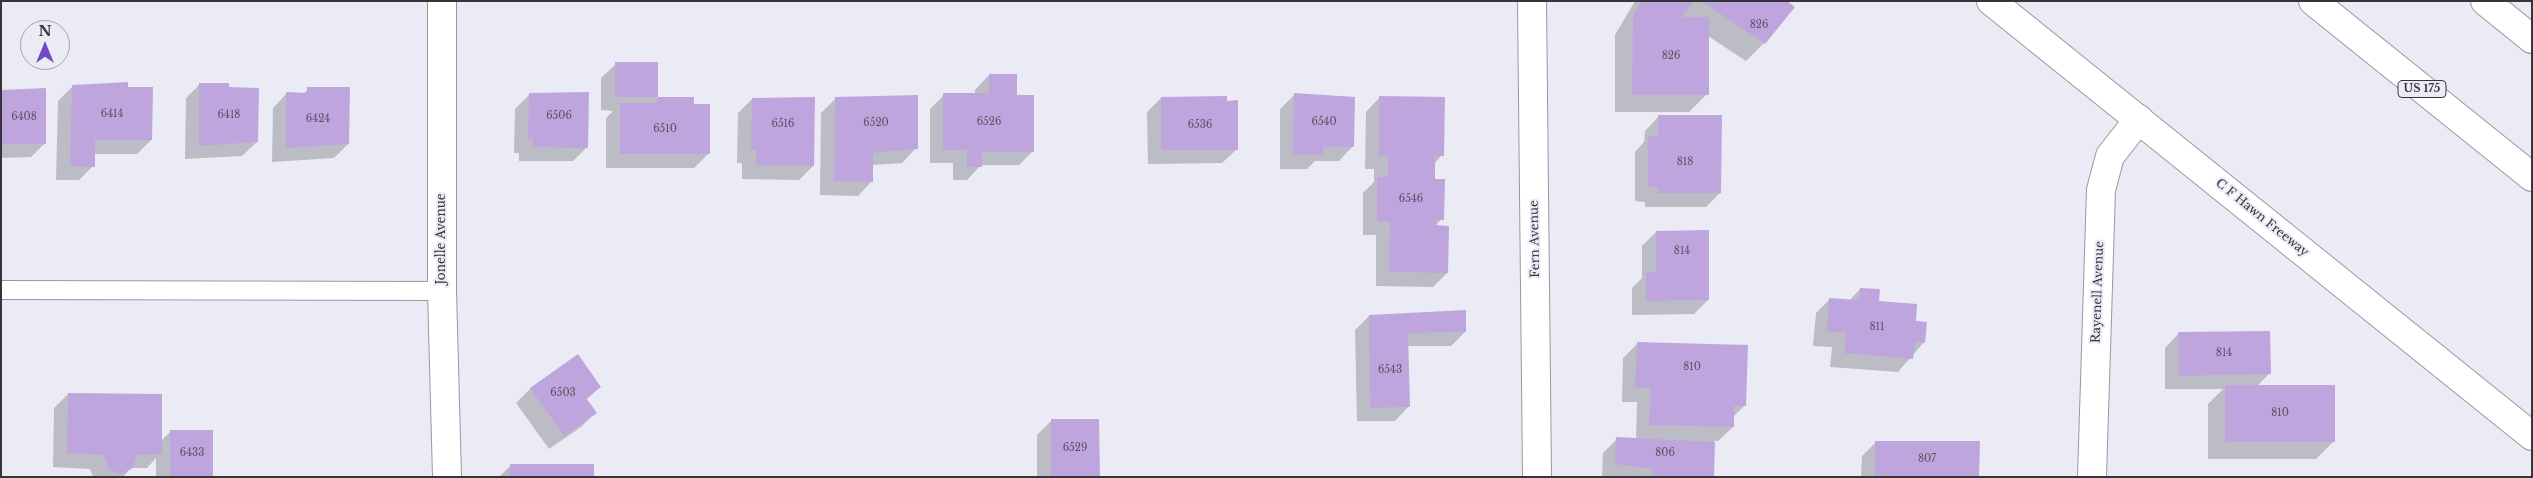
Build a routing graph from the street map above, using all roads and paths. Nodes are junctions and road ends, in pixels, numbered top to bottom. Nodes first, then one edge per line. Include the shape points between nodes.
1 (442, 1) edge
2 (1532, 1) edge
3 (1991, 1) edge
4 (2313, 1) edge
5 (2485, 1) edge
6 (2508, 1) edge
7 (2532, 33) edge
8 (2532, 39) edge
9 (2139, 118) junction
10 (2532, 177) edge
11 (1, 290) edge
12 (442, 291) junction
13 (2532, 436) edge
14 (447, 477) edge
15 (1537, 477) edge
16 (2092, 477) edge

1 - 12 main road, Jonelle Avenue
2 - 15 main road, Fern Avenue
3 - 9 main road, C F Hawn Freeway
4 - 10 main road, US 175
5 - 8 main road
6 - 7 main road
9 - 13 main road, C F Hawn Freeway
9 - 16 main road, Rayenell Avenue via 2110,156 2101,190
11 - 12 lane
12 - 14 main road, Jonelle Avenue

